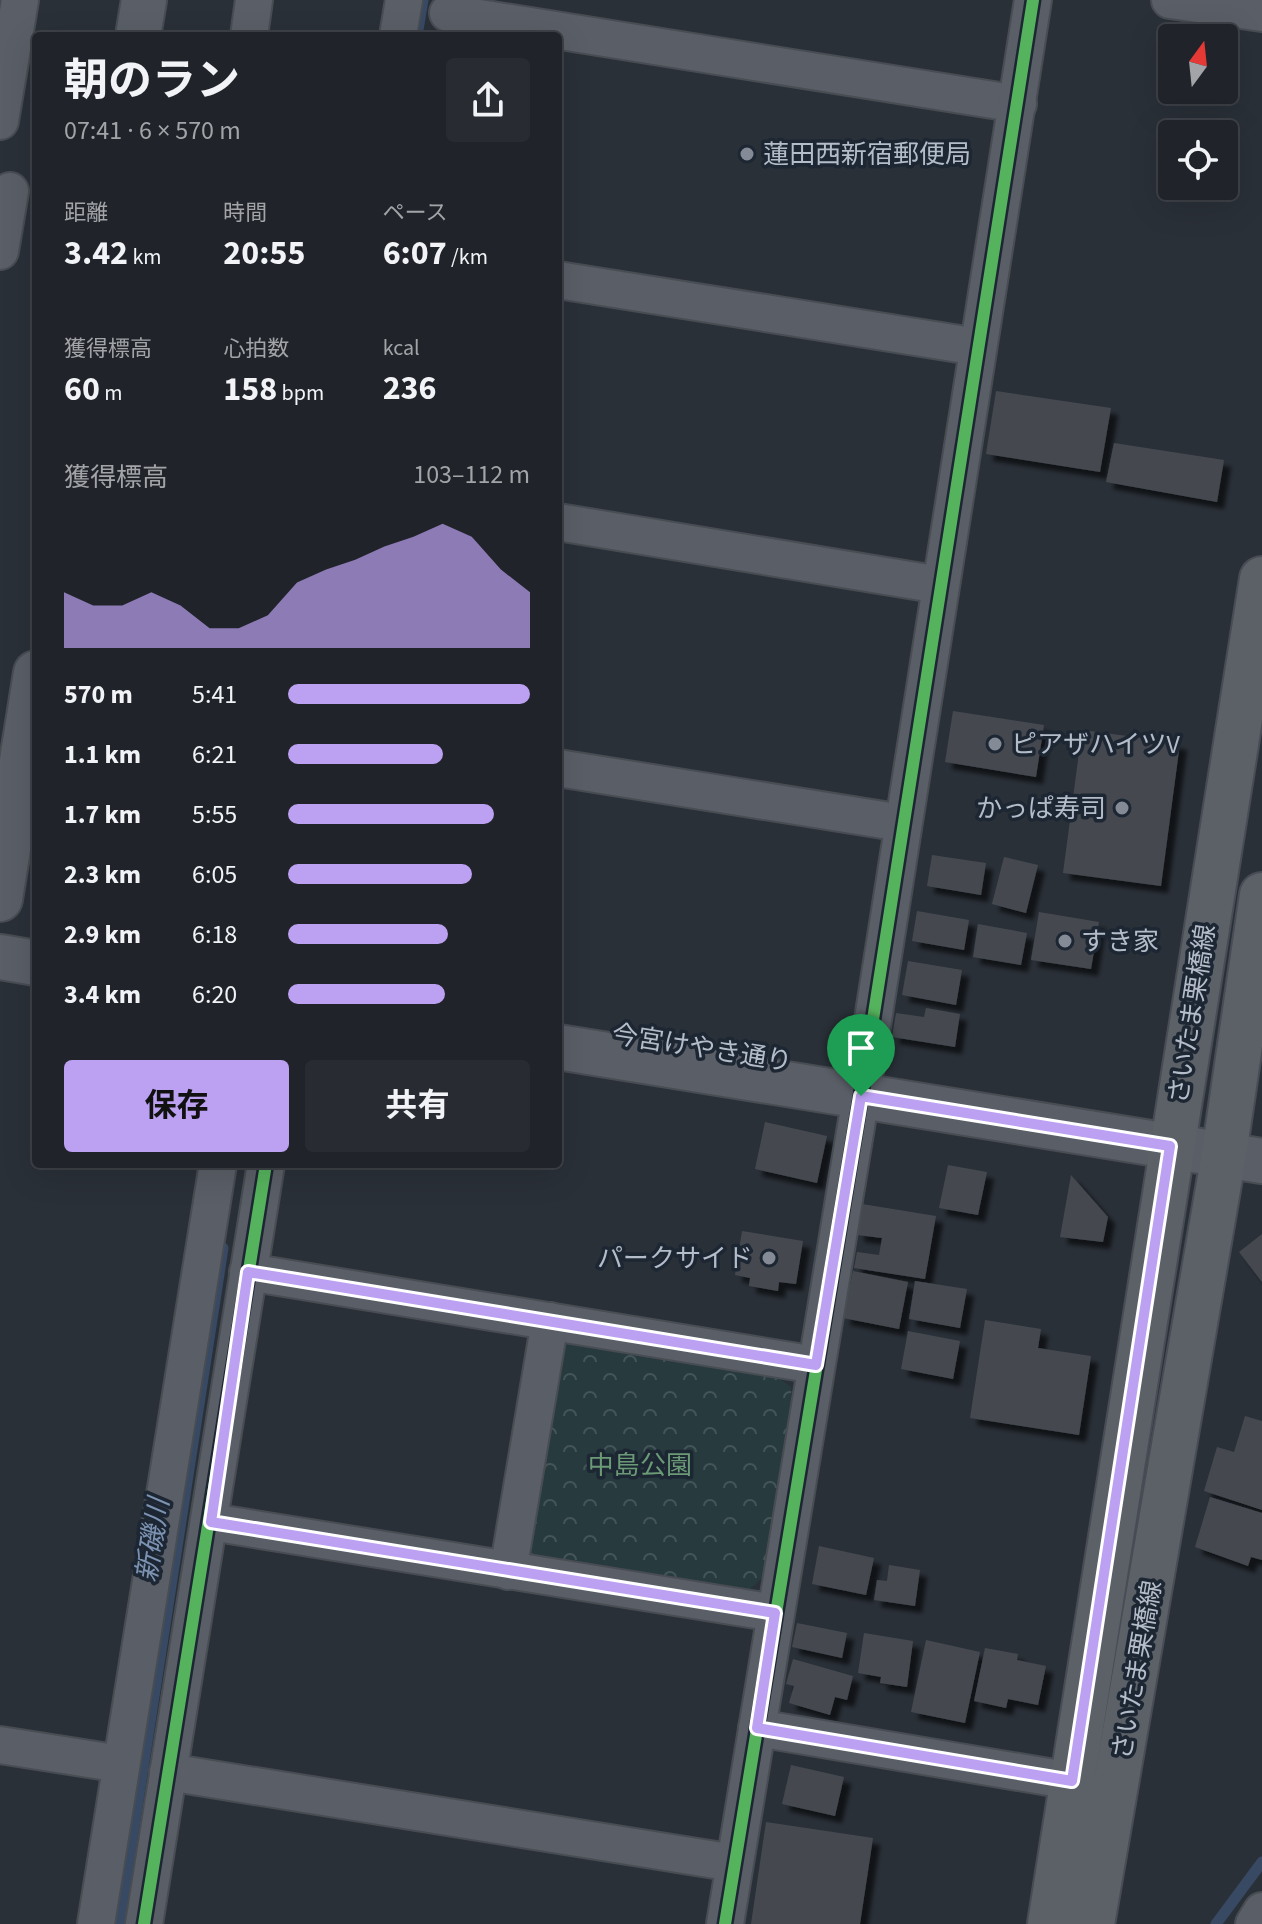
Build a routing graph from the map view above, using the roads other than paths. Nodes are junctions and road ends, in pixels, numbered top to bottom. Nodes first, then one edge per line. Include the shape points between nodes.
1 (20, 0) edge
2 (144, 0) edge
3 (254, 0) edge
4 (404, 0) edge
5 (1033, 0) edge
6 (1170, 0) edge
7 (1262, 13) edge
8 (448, 16) edge
9 (139, 32) edge
10 (250, 32) edge
11 (399, 32) edge
12 (552, 32) edge
13 (562, 34) edge
14 (1018, 104) junction
15 (0, 121) edge
16 (15, 192) edge
17 (0, 251) edge
18 (562, 281) edge
19 (978, 347) junction
20 (562, 523) edge
21 (1262, 579) edge
22 (940, 585) junction
23 (32, 709) edge
24 (562, 769) edge
25 (902, 823) junction
26 (1262, 895) edge
27 (0, 899) edge
28 (0, 957) edge
29 (32, 962) edge
30 (562, 1048) edge
31 (861, 1096) junction
32 (1170, 1146) junction
33 (1243, 1158) edge
34 (217, 1168) edge
35 (265, 1168) edge
36 (248, 1272) junction
37 (550, 1321) junction
38 (816, 1365) junction
39 (211, 1522) junction
40 (508, 1571) junction
41 (775, 1613) junction
42 (757, 1728) junction
43 (0, 1745) edge
44 (121, 1764) junction
45 (168, 1772) junction
46 (1072, 1781) junction
47 (734, 1863) junction
48 (1262, 1911) edge
49 (96, 1924) edge
50 (144, 1924) edge
51 (725, 1924) edge
52 (1050, 1924) edge
53 (1092, 1924) edge
54 (1254, 1924) edge

1 - 15 street
2 - 9 street
3 - 10 street
4 - 11 street
5 - 14 street
6 - 7 street
8 - 12 street
13 - 14 street
14 - 19 street
16 - 17 street
18 - 19 street
19 - 22 street
20 - 22 street
21 - 32 main road, さいたま栗橋線
22 - 25 street
23 - 27 street
24 - 25 street
25 - 31 street
26 - 33 main road, さいたま栗橋線
28 - 29 street
30 - 31 street, 今宮けやき通り
31 - 32 street, 今宮けやき通り
31 - 38 street
32 - 33 street, 今宮けやき通り
32 - 46 main road, さいたま栗橋線
33 - 53 main road, さいたま栗橋線
34 - 44 street
35 - 36 street
36 - 37 street
36 - 39 street
37 - 38 street
37 - 40 street
38 - 41 street
39 - 40 street
39 - 45 street
40 - 41 street
41 - 42 street
42 - 46 street
42 - 47 street
43 - 44 street
44 - 49 street
45 - 47 street
45 - 50 street
46 - 52 main road, さいたま栗橋線
47 - 51 street
48 - 54 street

